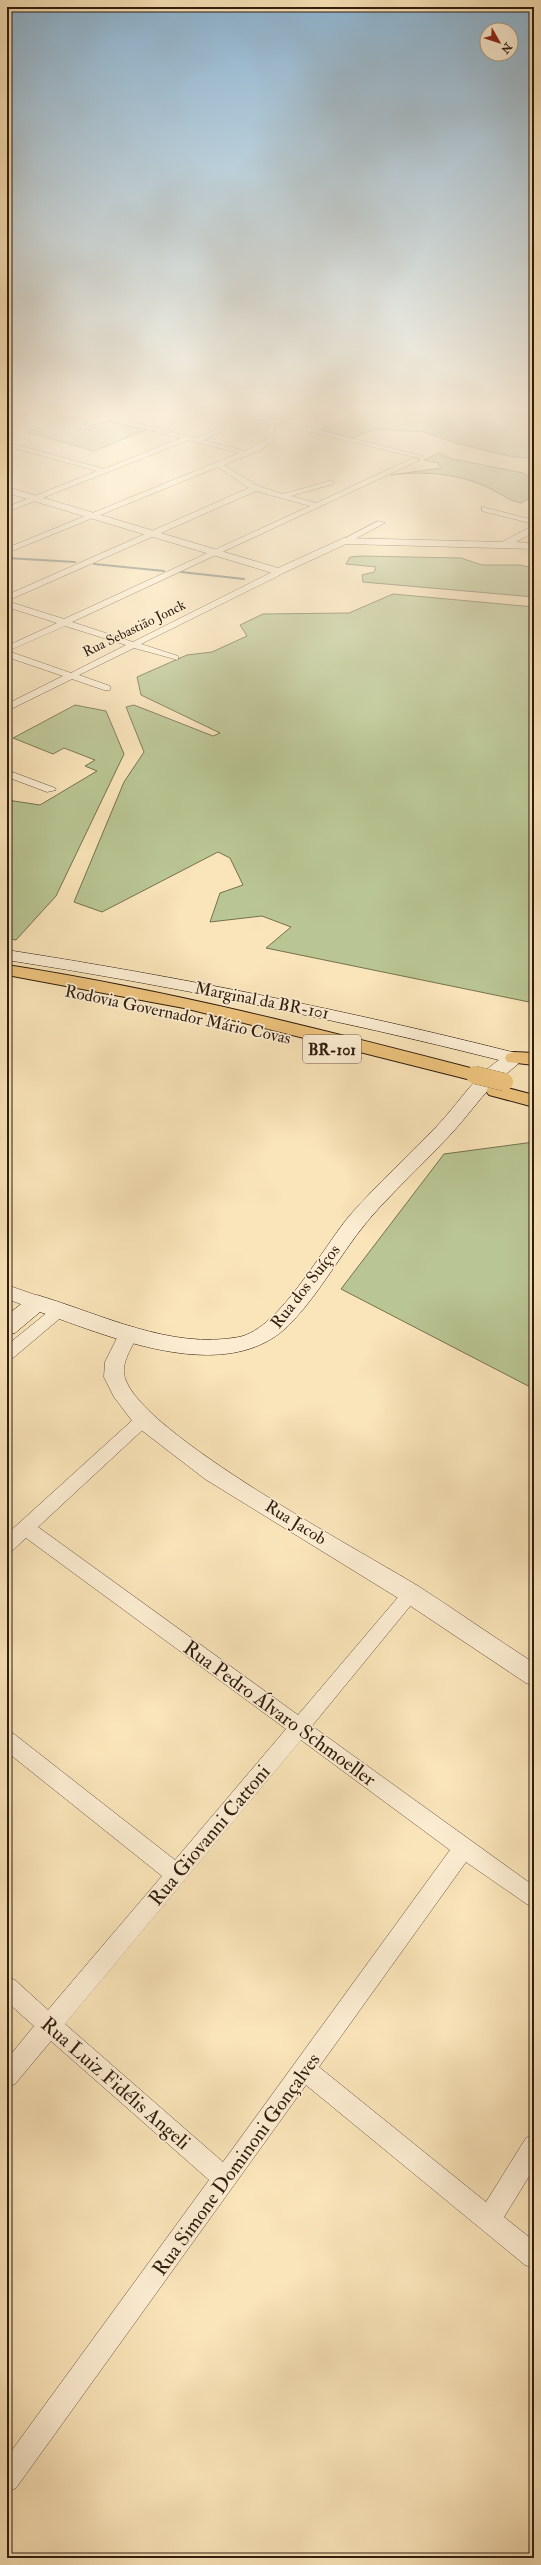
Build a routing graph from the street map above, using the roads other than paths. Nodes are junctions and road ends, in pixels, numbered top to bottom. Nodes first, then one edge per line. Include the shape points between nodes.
1 (59, 530) edge
2 (138, 530) edge
3 (162, 530) edge
4 (266, 530) edge
5 (367, 530) edge
6 (531, 530) edge
7 (152, 534) junction
8 (344, 541) junction
9 (503, 546) junction
10 (534, 546) edge
11 (7, 551) edge
12 (215, 553) junction
13 (279, 572) junction
14 (7, 598) edge
15 (7, 604) edge
16 (64, 622) junction
17 (133, 644) junction
18 (7, 649) edge
19 (7, 654) edge
20 (175, 658) dead end
21 (69, 676) junction
22 (107, 688) dead end
23 (7, 708) edge
24 (7, 773) edge
25 (51, 790) dead end
26 (7, 955) edge
27 (7, 970) edge
28 (7, 980) edge
29 (534, 1055) edge
30 (514, 1058) junction
31 (534, 1059) edge
32 (471, 1079) junction
33 (500, 1087) junction
34 (534, 1090) edge
35 (534, 1101) edge
36 (7, 1292) edge
37 (37, 1303) junction
38 (59, 1311) junction
39 (7, 1327) edge
40 (129, 1333) junction
41 (7, 1354) edge
42 (143, 1420) junction
43 (26, 1528) junction
44 (7, 1545) edge
45 (411, 1594) junction
46 (534, 1676) edge
47 (299, 1727) junction
48 (7, 1740) edge
49 (464, 1848) junction
50 (176, 1874) junction
51 (534, 1899) edge
52 (7, 1988) edge
53 (50, 2025) junction
54 (304, 2069) junction
55 (7, 2076) edge
56 (534, 2146) edge
57 (225, 2178) junction
58 (489, 2220) junction
59 (534, 2256) edge
60 (7, 2479) edge

1 - 11 street
2 - 7 street
3 - 7 street
4 - 12 street
5 - 8 street, Rua Sebastião Jonck
6 - 9 street
7 - 12 street
7 - 14 street
8 - 9 street
8 - 13 street, Rua Sebastião Jonck
9 - 10 street
12 - 13 street
12 - 16 street
13 - 17 street, Rua Sebastião Jonck
15 - 16 street
16 - 17 street
16 - 18 street
17 - 20 street
17 - 21 street, Rua Sebastião Jonck
19 - 21 street
21 - 22 street
21 - 23 street, Rua Sebastião Jonck
24 - 25 street
26 - 30 main road, Marginal da BR-101 via 269,1001
27 - 32 highway, Rodovia Governador Mário Covas / BR-101 via 106,986 210,1007
28 - 32 highway, Rodovia Governador Mário Covas / BR-101 via 197,1015
29 - 30 street, Rua dos Suíços
30 - 31 highway
30 - 40 main road, Rua dos Suíços via 495,1071 443,1131 377,1197 288,1313 266,1334 241,1345 214,1347
32 - 33 highway, Rodovia Governador Mário Covas / BR-101
33 - 34 highway, Rodovia Governador Mário Covas / BR-101
33 - 35 highway, Rodovia Governador Mário Covas / BR-101
36 - 37 street, Rua dos Suíços
37 - 38 main road, Rua dos Suíços
37 - 39 main road
38 - 40 main road, Rua dos Suíços
38 - 41 street
40 - 42 street, Rua Jacob via 115,1362 114,1377 121,1392
42 - 43 street
42 - 45 street, Rua Jacob via 213,1473
43 - 44 street
43 - 47 street, Rua Pedro Álvaro Schmoeller
45 - 46 street, Rua Jacob
45 - 47 street, Rua Giovanni Cattoni
47 - 49 street, Rua Pedro Álvaro Schmoeller
47 - 50 street, Rua Giovanni Cattoni
48 - 50 street
49 - 51 street, Rua Pedro Álvaro Schmoeller
49 - 54 street, Rua Simone Dominoni Gonçalves
50 - 53 street, Rua Giovanni Cattoni
52 - 53 street, Rua Luiz Fidélis Angeli
53 - 55 street, Rua Giovanni Cattoni
53 - 57 street, Rua Luiz Fidélis Angeli
54 - 57 street, Rua Simone Dominoni Gonçalves
54 - 58 street
56 - 58 street
57 - 60 street, Rua Simone Dominoni Gonçalves
58 - 59 street

